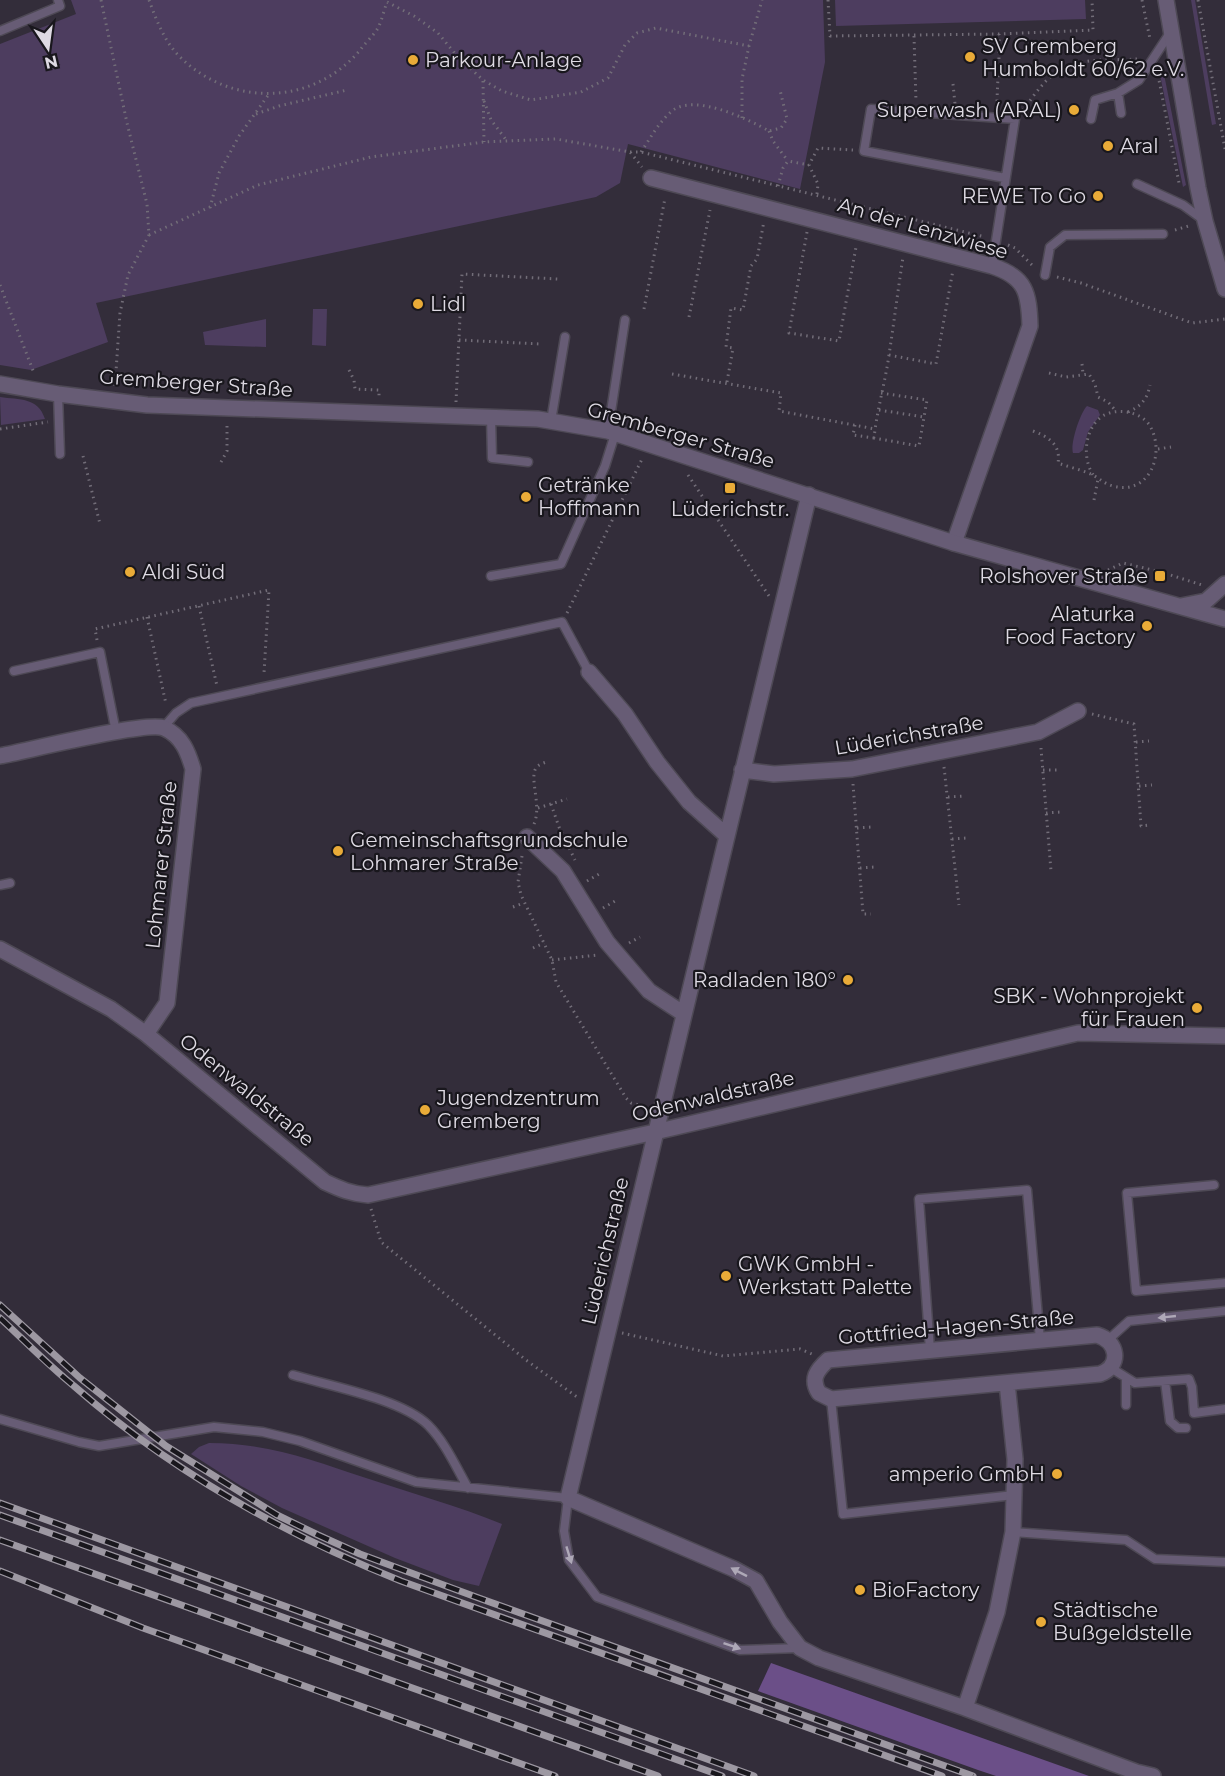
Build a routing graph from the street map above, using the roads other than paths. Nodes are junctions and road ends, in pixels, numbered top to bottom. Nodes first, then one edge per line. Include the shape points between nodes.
1 (58, 0) edge
2 (1166, 0) edge
3 (0, 31) edge
4 (1171, 31) junction
5 (1118, 93) junction
6 (1121, 113) dead end
7 (1091, 119) dead end
8 (651, 178) road end
9 (1005, 178) junction
10 (1137, 184) dead end
11 (1205, 222) junction
12 (1163, 234) road end
13 (992, 266) junction
14 (1045, 276) road end
15 (1225, 289) edge
16 (625, 320) dead end
17 (565, 337) dead end
18 (0, 384) edge
19 (58, 394) junction
20 (491, 417) junction
21 (551, 421) junction
22 (612, 432) junction
23 (60, 454) dead end
24 (528, 462) dead end
25 (808, 495) junction
26 (954, 543) junction
27 (491, 576) dead end
28 (1225, 584) edge
29 (1179, 606) junction
30 (1225, 619) edge
31 (14, 670) dead end
32 (589, 672) joint
33 (1078, 711) road end
34 (167, 724) junction
35 (116, 732) junction
36 (0, 756) edge
37 (742, 770) junction
38 (727, 836) junction
39 (527, 837) road end
40 (10, 883) dead end
41 (0, 885) edge
42 (0, 949) edge
43 (684, 1014) junction
44 (146, 1034) junction
45 (1225, 1036) edge
46 (655, 1132) junction
47 (1214, 1185) dead end
48 (1225, 1283) edge
49 (1225, 1311) edge
50 (1040, 1340) junction
51 (1108, 1340) junction
52 (930, 1350) junction
53 (1111, 1368) junction
54 (293, 1375) dead end
55 (1126, 1378) junction
56 (1165, 1381) junction
57 (1007, 1383) junction
58 (831, 1400) junction
59 (1126, 1405) dead end
60 (1225, 1409) edge
61 (0, 1419) edge
62 (1186, 1428) dead end
63 (468, 1488) junction
64 (1014, 1495) junction
65 (568, 1498) junction
66 (1013, 1532) junction
67 (1225, 1562) edge
68 (801, 1648) junction
69 (965, 1708) junction
70 (1153, 1776) edge

1 - 3 lane via 60,6
2 - 4 street
4 - 5 lane via 1139,80
4 - 11 street
5 - 6 lane
5 - 7 lane via 1095,100
8 - 13 street, An der Lenzwiese
9 - 9 lane via 864,151 871,109 1015,119
9 - 13 lane
10 - 11 lane via 1183,205
11 - 15 street
12 - 14 lane via 1065,235 1050,247
13 - 26 street, An der Lenzwiese via 1008,271 1020,281 1029,301 1030,326
16 - 22 lane
17 - 21 lane
18 - 19 street, Gremberger Straße
19 - 20 street, Gremberger Straße via 147,405
19 - 23 lane
20 - 21 street, Gremberger Straße
20 - 24 lane via 492,458
21 - 22 street, Gremberger Straße
22 - 25 street, Gremberger Straße
22 - 27 lane via 605,466 561,564
25 - 26 street, Gremberger Straße
25 - 37 street, Lüderichstraße
26 - 29 street, Gremberger Straße
28 - 29 street via 1206,601
29 - 30 street, Gremberger Straße
31 - 35 lane via 100,652
32 - 34 lane via 562,622 191,703
32 - 38 street via 689,802
33 - 37 street, Lüderichstraße via 1038,732 852,769 774,774
34 - 35 street
34 - 44 street, Lohmarer Straße via 188,752 193,769 167,1003
35 - 36 street
37 - 38 street, Lüderichstraße
38 - 43 street, Lüderichstraße
39 - 43 street via 563,872 614,951 649,991
40 - 41 lane
42 - 44 street, Odenwaldstraße via 111,1008
43 - 46 street, Lüderichstraße
44 - 46 street, Odenwaldstraße via 325,1182 349,1193 368,1195
45 - 46 street, Odenwaldstraße via 1078,1033
46 - 65 street, Lüderichstraße
47 - 48 lane via 1127,1193 1136,1291
49 -> 51 lane via 1129,1321
50 - 51 street, Gottfried-Hagen-Straße via 1097,1335
50 - 52 street, Gottfried-Hagen-Straße
50 - 52 lane via 1027,1190 920,1199
51 - 53 street via 1116,1357
52 - 58 street, Gottfried-Hagen-Straße via 828,1360 818,1370 814,1382 819,1393
53 - 55 lane
53 - 57 street via 1100,1374
54 - 63 lane via 387,1402 416,1415 440,1439
55 - 56 lane via 1135,1383
55 - 59 lane
56 - 60 lane via 1189,1379 1194,1413
56 - 62 lane via 1170,1421 1178,1428
57 - 58 street
57 - 64 street via 1015,1459
58 - 64 lane via 843,1514
61 - 63 lane via 99,1446 214,1427 263,1432 416,1482
63 - 65 lane
64 - 66 street
68 -> 65 street via 756,1581
65 -> 68 lane via 564,1531 569,1560 597,1598 740,1650
66 - 67 lane via 1126,1540 1155,1559
66 - 69 street via 997,1612
68 - 69 street via 819,1658
69 - 70 street

